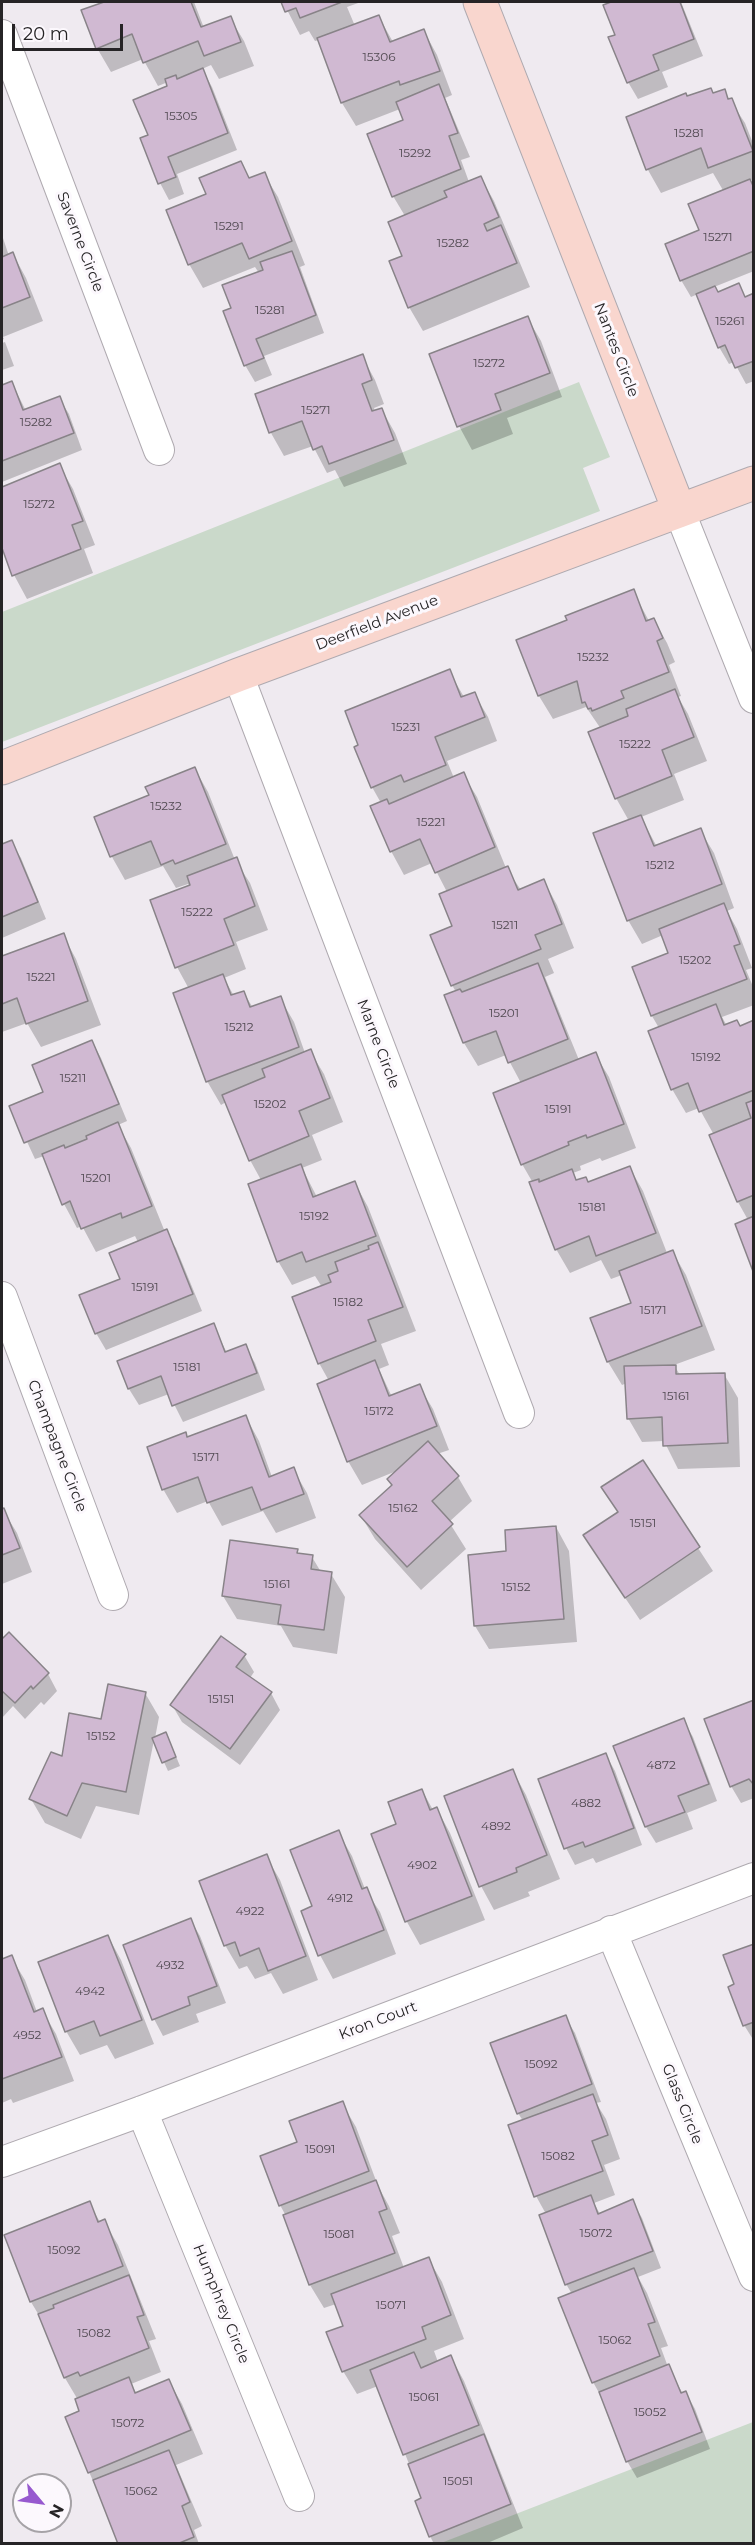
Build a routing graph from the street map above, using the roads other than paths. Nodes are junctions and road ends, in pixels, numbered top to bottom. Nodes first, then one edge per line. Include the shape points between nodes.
1 (480, 2) edge
2 (2, 34) edge
3 (159, 450) dead end
4 (753, 483) edge
5 (678, 510) junction
6 (238, 675) junction
7 (753, 698) edge
8 (2, 768) edge
9 (2, 1297) edge
10 (519, 1413) dead end
11 (113, 1595) dead end
12 (753, 1878) edge
13 (611, 1931) junction
14 (142, 2111) junction
15 (2, 2162) edge
16 (753, 2276) edge
17 (299, 2496) dead end

1 - 5 street, Nantes Circle
2 - 3 street, Saverne Circle
4 - 5 street, Deerfield Avenue
5 - 6 street, Deerfield Avenue
5 - 7 street, Nantes Circle
6 - 8 street, Deerfield Avenue
6 - 10 street, Marne Circle
9 - 11 street, Champagne Circle
12 - 13 street, Kron Court
13 - 14 street, Kron Court
13 - 16 street, Glass Circle
14 - 15 street, Kron Court
14 - 17 street, Humphrey Circle

